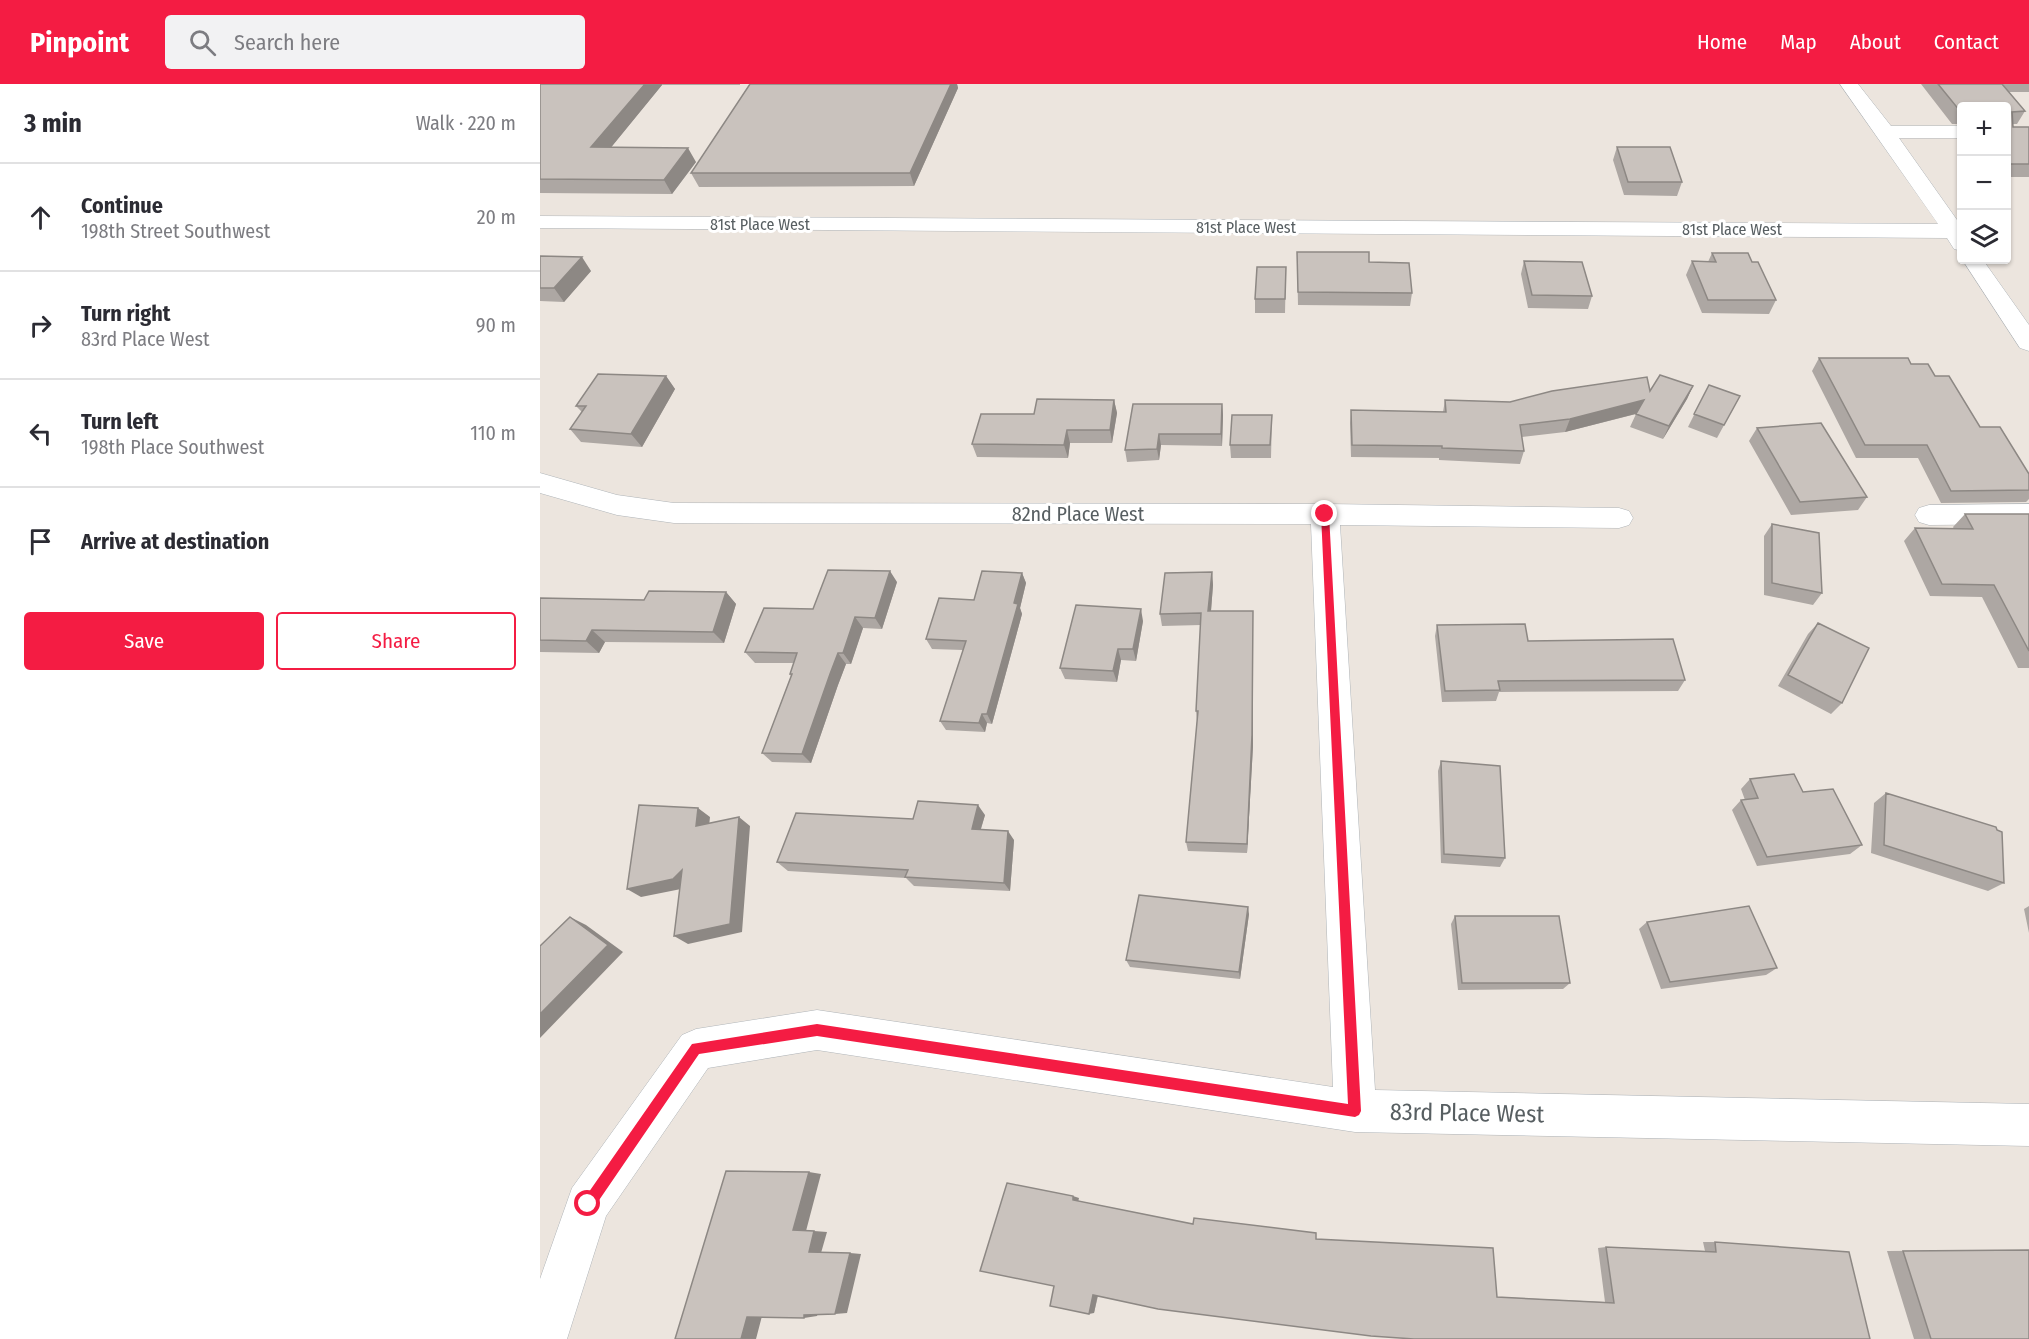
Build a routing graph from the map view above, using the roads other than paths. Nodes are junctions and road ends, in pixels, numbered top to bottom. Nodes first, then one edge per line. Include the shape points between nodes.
1 (1849, 84) edge
2 (1885, 132) junction
3 (1957, 132) edge
4 (540, 222) edge
5 (1957, 237) edge
6 (1975, 264) edge
7 (2029, 343) edge
8 (540, 483) edge
9 (1325, 514) junction
10 (2029, 514) edge
11 (1929, 515) dead end
12 (1619, 518) dead end
13 (1355, 1111) junction
14 (2029, 1125) edge
15 (543, 1339) edge

1 - 2 street
2 - 3 street
2 - 5 street
4 - 5 street, 81st Place West
6 - 7 street
8 - 9 street, 82nd Place West via 617,505 674,513
9 - 12 street, 82nd Place West
9 - 13 street
10 - 11 street
13 - 14 street, 83rd Place West
13 - 15 street, 83rd Place West via 817,1030 696,1048 588,1204

